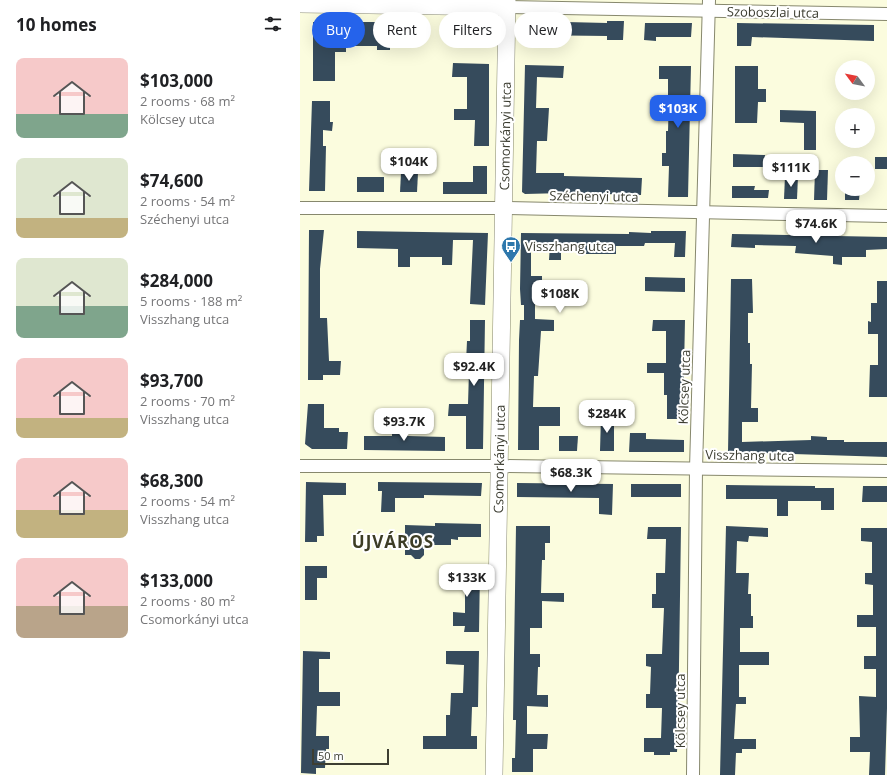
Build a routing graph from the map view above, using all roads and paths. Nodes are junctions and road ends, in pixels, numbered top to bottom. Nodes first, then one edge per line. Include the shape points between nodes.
1 (300, 4) edge
2 (507, 4) edge
3 (709, 5) edge
4 (887, 14) edge
5 (300, 208) edge
6 (504, 208) junction
7 (703, 212) junction
8 (887, 216) edge
9 (300, 466) edge
10 (499, 466) junction
11 (696, 469) junction
12 (887, 471) edge
13 (494, 775) edge
14 (693, 775) edge

1 - 2 street, Szoboszlai utca
2 - 3 street, Szoboszlai utca
2 - 6 street, Csomorkányi utca
3 - 4 street, Szoboszlai utca
3 - 7 street, Kölcsey utca
5 - 6 street, Széchenyi utca
6 - 7 street, Széchenyi utca
6 - 10 street, Csomorkányi utca
7 - 8 street, Széchenyi utca
7 - 11 street, Kölcsey utca
9 - 10 street, Visszhang utca
10 - 11 street, Visszhang utca
10 - 13 street, Csomorkányi utca
11 - 12 street, Visszhang utca
11 - 14 street, Kölcsey utca

